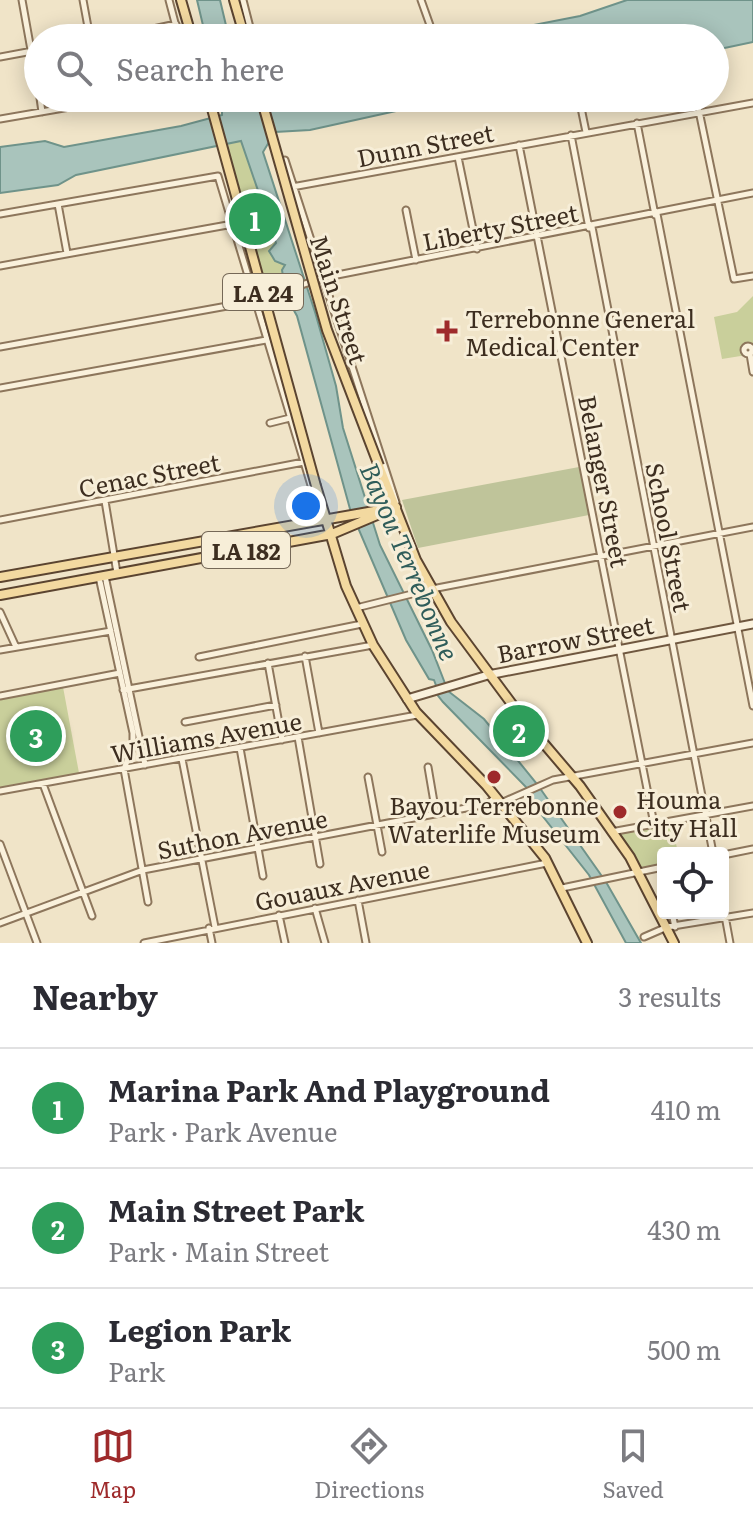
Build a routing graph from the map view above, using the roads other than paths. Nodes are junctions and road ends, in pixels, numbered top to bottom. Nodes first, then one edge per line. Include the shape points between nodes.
1 (22, 0) edge
2 (83, 0) edge
3 (169, 0) edge
4 (181, 0) edge
5 (234, 0) edge
6 (243, 0) edge
7 (421, 0) edge
8 (28, 24) edge
9 (87, 24) edge
10 (176, 24) edge
11 (188, 24) edge
12 (243, 24) edge
13 (246, 24) edge
14 (430, 24) edge
15 (24, 53) edge
16 (0, 57) edge
17 (753, 103) edge
18 (729, 107) edge
19 (42, 112) edge
20 (213, 112) edge
21 (265, 112) edge
22 (582, 112) edge
23 (694, 112) edge
24 (699, 112) edge
25 (0, 119) edge
26 (637, 123) junction
27 (586, 132) junction
28 (571, 135) junction
29 (519, 145) junction
30 (458, 157) junction
31 (285, 160) dead end
32 (292, 187) junction
33 (753, 193) edge
34 (718, 202) junction
35 (58, 204) junction
36 (406, 210) dead end
37 (0, 214) edge
38 (656, 214) junction
39 (233, 224) junction
40 (590, 228) junction
41 (537, 238) junction
42 (477, 249) junction
43 (67, 253) junction
44 (416, 260) junction
45 (0, 266) edge
46 (753, 276) edge
47 (322, 278) junction
48 (255, 301) junction
49 (266, 340) junction
50 (0, 347) edge
51 (750, 354) dead end
52 (753, 372) edge
53 (0, 388) edge
54 (290, 418) junction
55 (270, 423) dead end
56 (304, 462) junction
57 (105, 501) junction
58 (396, 507) junction
59 (375, 514) junction
60 (327, 518) junction
61 (0, 520) edge
62 (304, 521) junction
63 (753, 527) edge
64 (332, 534) junction
65 (720, 534) junction
66 (219, 536) junction
67 (653, 546) junction
68 (223, 554) junction
69 (114, 556) junction
70 (601, 556) junction
71 (117, 573) junction
72 (102, 576) junction
73 (0, 577) edge
74 (432, 589) junction
75 (0, 595) edge
76 (355, 609) junction
77 (0, 612) edge
78 (362, 624) junction
79 (753, 624) edge
80 (738, 627) junction
81 (114, 630) junction
82 (672, 640) junction
83 (373, 645) junction
84 (16, 647) junction
85 (0, 650) edge
86 (620, 650) junction
87 (305, 656) junction
88 (199, 657) dead end
89 (268, 663) junction
90 (123, 673) junction
91 (488, 675) junction
92 (126, 690) junction
93 (0, 696) edge
94 (407, 699) junction
95 (276, 705) junction
96 (753, 706) edge
97 (418, 715) junction
98 (185, 722) dead end
99 (135, 730) junction
100 (319, 733) junction
101 (298, 737) junction
102 (282, 740) junction
103 (753, 743) edge
104 (240, 748) junction
105 (694, 755) junction
106 (182, 759) junction
107 (145, 765) junction
108 (642, 765) junction
109 (428, 767) dead end
110 (124, 769) junction
111 (368, 777) dead end
112 (570, 777) junction
113 (43, 784) junction
114 (0, 791) edge
115 (498, 800) junction
116 (753, 806) edge
117 (436, 814) junction
118 (705, 814) junction
119 (654, 824) junction
120 (376, 825) junction
121 (611, 832) junction
122 (316, 837) junction
123 (0, 844) edge
124 (712, 847) edge
125 (258, 848) junction
126 (753, 849) edge
127 (382, 852) dead end
128 (729, 854) edge
129 (202, 859) junction
130 (548, 863) junction
131 (320, 864) dead end
132 (657, 868) edge
133 (141, 871) junction
134 (640, 872) junction
135 (263, 876) dead end
136 (562, 888) junction
137 (83, 892) junction
138 (358, 900) junction
139 (148, 902) dead end
140 (315, 908) junction
141 (25, 913) junction
142 (753, 913) edge
143 (279, 915) junction
144 (92, 916) dead end
145 (729, 917) edge
146 (672, 919) edge
147 (720, 919) edge
148 (726, 919) edge
149 (0, 923) edge
150 (671, 927) junction
151 (212, 928) junction
152 (644, 937) dead end
153 (37, 943) edge
154 (144, 943) edge
155 (212, 943) edge
156 (285, 943) edge
157 (325, 943) edge
158 (366, 943) edge
159 (587, 943) edge
160 (674, 943) edge
161 (730, 943) edge

1 - 8 street
2 - 9 street
3 - 10 street
4 - 11 main road
5 - 12 main road
6 - 13 street
7 - 14 street
15 - 16 street
17 - 18 street, Dunn Street
19 - 25 street
20 - 60 main road, LA 24, bridge
21 - 58 main road, Main Street / LA 24, bridge via 327,330
22 - 27 street
23 - 26 street, Dunn Street
24 - 34 street
26 - 27 street, Dunn Street
26 - 38 street
27 - 28 street, Dunn Street
28 - 29 street, Dunn Street
28 - 40 street, School Street
29 - 30 street, Dunn Street
29 - 41 street, Belanger Street
30 - 32 street, Dunn Street
30 - 42 street
31 - 32 street, Main Street
32 - 47 street, Main Street
33 - 34 street, Liberty Street
34 - 38 street, Liberty Street
34 - 46 street via 734,279
35 - 37 street
35 - 39 street via 218,176
35 - 43 street
36 - 44 street
38 - 40 street, Liberty Street
38 - 65 street
39 - 43 street
39 - 48 street
40 - 41 street, Liberty Street
40 - 67 street, School Street
41 - 42 street, Liberty Street
41 - 70 street, Belanger Street
42 - 44 street, Liberty Street
43 - 45 street
44 - 47 street, Liberty Street
47 - 48 street, Liberty Street
47 - 58 street, Main Street
48 - 49 street
48 - 50 street, Liberty Street
49 - 53 street
49 - 54 street
51 - 52 street
54 - 55 street
54 - 56 street
56 - 57 street, Cenac Street
56 - 62 street via 317,510
57 - 61 street, Cenac Street
57 - 69 street
58 - 59 main road, LA 182
58 - 74 main road, Main Street / LA 24
59 - 60 main road, LA 182
59 - 64 main road, LA 182
60 - 62 main road, LA 182
60 - 64 main road, LA 24
62 - 66 main road, LA 182
63 - 65 street
64 - 68 main road, LA 182
64 - 76 main road, LA 24
65 - 67 street
65 - 80 street
66 - 68 main road
66 - 69 main road, LA 182
67 - 70 street
67 - 82 street, School Street
68 - 71 main road, LA 182
69 - 71 street
69 - 73 main road, LA 182
70 - 74 street
70 - 86 street, Belanger Street
71 - 72 main road, LA 182
72 - 75 main road, LA 182
72 - 81 street
74 - 76 street
74 - 91 main road, Main Street / LA 24
76 - 78 main road, LA 24
77 - 84 street
78 - 83 main road, LA 24
78 - 88 street
79 - 80 main road, Barrow Street
80 - 82 main road, Barrow Street
80 - 96 street
81 - 84 street
81 - 90 street
82 - 86 main road, Barrow Street
82 - 105 street, School Street
83 - 87 street
83 - 94 main road, LA 24
84 - 85 street
86 - 91 main road, Barrow Street
86 - 108 street, Belanger Street
87 - 89 street
87 - 100 street
89 - 92 street
89 - 95 street
90 - 92 street
90 - 93 street
91 - 94 main road, Barrow Street
91 - 112 main road, Main Street / LA 24
92 - 99 street
94 - 97 main road, LA 24
95 - 98 street
95 - 102 street
97 - 100 street, Williams Avenue
97 - 115 main road, LA 24
99 - 107 street
99 - 110 street
100 - 101 street, Williams Avenue
101 - 102 street, Williams Avenue
101 - 122 street
102 - 104 street, Williams Avenue
103 - 105 street, Suthon Avenue
104 - 106 street, Williams Avenue
104 - 125 street
105 - 108 street, Suthon Avenue
105 - 118 street, School Street
106 - 107 street, Williams Avenue
106 - 129 street
107 - 110 street, Williams Avenue
108 - 112 street, Suthon Avenue
108 - 119 street, Belanger Street
109 - 117 street
110 - 113 street, Williams Avenue
110 - 133 street
111 - 120 street
112 - 115 street, Suthon Avenue
112 - 121 main road, Main Street / LA 24
113 - 114 street, Williams Avenue
113 - 137 street
115 - 117 street, Suthon Avenue
115 - 130 main road, LA 24
116 - 118 street
117 - 120 street, Suthon Avenue
118 - 119 street
118 - 124 street, School Street
119 - 121 street
120 - 122 street, Suthon Avenue
120 - 127 street
121 - 134 main road, Main Street / LA 24
122 - 125 street, Suthon Avenue
122 - 131 street
123 - 141 street
125 - 129 street, Suthon Avenue
125 - 135 street
126 - 128 street
129 - 133 street, Suthon Avenue
129 - 151 street
130 - 136 main road, LA 24
130 - 138 street, Gouaux Avenue
132 - 134 street
133 - 137 street, Suthon Avenue
133 - 139 street
134 - 136 street
134 - 150 main road, Main Street / LA 24
136 - 159 main road, LA 24
137 - 141 street, Suthon Avenue
137 - 144 street
138 - 140 street, Gouaux Avenue
138 - 158 street
140 - 143 street, Gouaux Avenue
140 - 157 street
141 - 149 street, Suthon Avenue
141 - 153 street
142 - 145 street
143 - 151 street, Gouaux Avenue
143 - 156 street
146 - 150 street
147 - 150 street
148 - 161 street
150 - 152 street
150 - 160 main road, Main Street / LA 24
151 - 154 street, Gouaux Avenue
151 - 155 street

